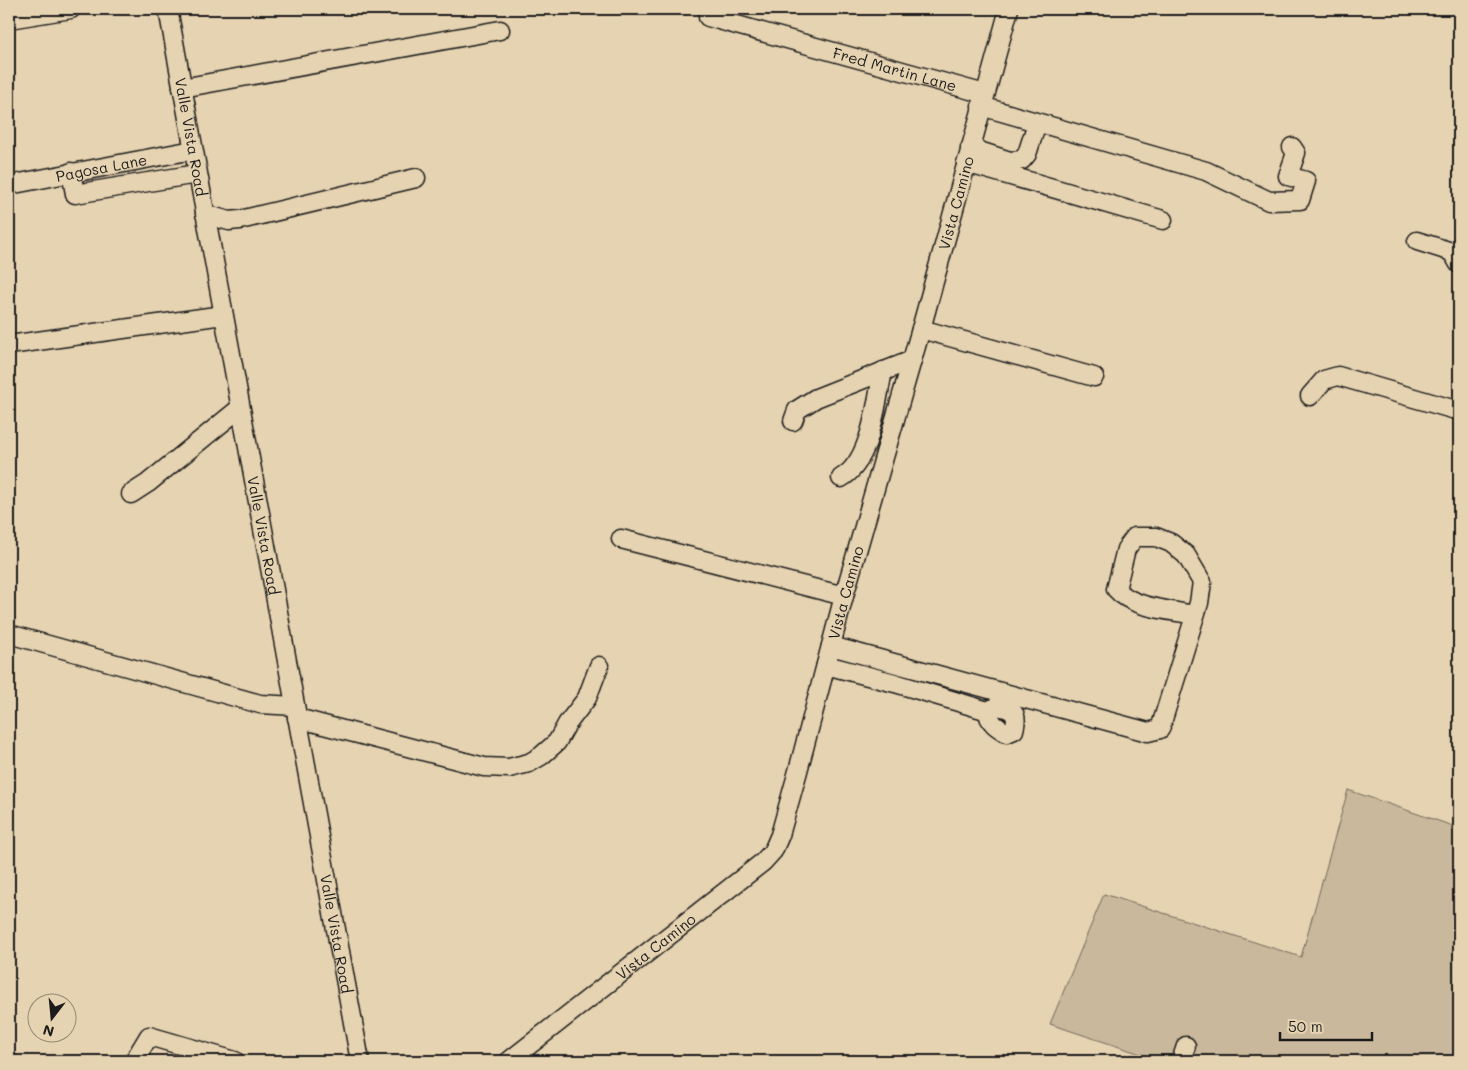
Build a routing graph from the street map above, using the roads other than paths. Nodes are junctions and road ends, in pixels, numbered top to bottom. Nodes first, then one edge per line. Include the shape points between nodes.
1 (71, 9) edge
2 (168, 9) edge
3 (1009, 9) edge
4 (708, 17) dead end
5 (9, 20) edge
6 (500, 30) dead end
7 (182, 88) junction
8 (983, 100) junction
9 (1037, 123) junction
10 (1292, 147) dead end
11 (193, 150) junction
12 (968, 155) junction
13 (71, 172) junction
14 (197, 174) junction
15 (416, 178) dead end
16 (9, 185) edge
17 (205, 214) junction
18 (1163, 220) dead end
19 (1417, 241) dead end
20 (1459, 264) edge
21 (223, 314) junction
22 (921, 329) junction
23 (9, 345) edge
24 (912, 360) junction
25 (883, 372) junction
26 (1094, 377) dead end
27 (1310, 396) dead end
28 (240, 408) junction
29 (1459, 411) edge
30 (793, 421) dead end
31 (841, 478) dead end
32 (130, 494) dead end
33 (621, 539) dead end
34 (844, 596) junction
35 (1194, 615) junction
36 (9, 634) edge
37 (831, 646) junction
38 (826, 665) junction
39 (599, 666) dead end
40 (988, 711) dead end
41 (296, 712) junction
42 (134, 1061) edge
43 (234, 1061) edge
44 (360, 1061) edge
45 (509, 1061) edge

1 - 5 street
2 - 7 street, Valle Vista Road
3 - 8 street, Vista Camino
4 - 8 street, Fred Martin Lane
6 - 7 street
7 - 11 street, Valle Vista Road
8 - 9 street, Fred Martin Lane
8 - 12 street, Vista Camino
9 - 10 street, Fred Martin Lane via 1206,171 1269,201 1300,200 1306,181 1288,176 1296,153
9 - 12 street via 1022,160
11 - 13 street, Pagosa Lane
11 - 14 street, Valle Vista Road
12 - 18 street
12 - 22 street, Vista Camino
13 - 14 street via 75,194
13 - 16 street, Pagosa Lane
14 - 17 street, Valle Vista Road
15 - 17 street via 240,220 229,221
17 - 21 street, Valle Vista Road
19 - 20 street via 1452,252
21 - 23 street
21 - 28 street, Valle Vista Road
22 - 24 street, Vista Camino
22 - 26 street
24 - 25 street
24 - 34 street, Vista Camino
25 - 30 street via 816,398 797,410
25 - 31 street via 867,442 858,463
27 - 29 street via 1324,380 1338,376
28 - 32 street
28 - 41 street, Valle Vista Road
33 - 34 street
34 - 37 street, Vista Camino
35 - 35 street via 1202,582 1186,556 1171,543 1156,537 1135,537 1126,549 1116,589 1122,596 1139,604
35 - 37 street via 1160,729 1148,732
36 - 41 street
37 - 38 street, Vista Camino
38 - 40 street
38 - 45 street, Vista Camino via 774,851
39 - 41 street via 587,698 557,742 529,764 509,768 484,767
41 - 44 street, Valle Vista Road
42 - 43 street via 149,1036

